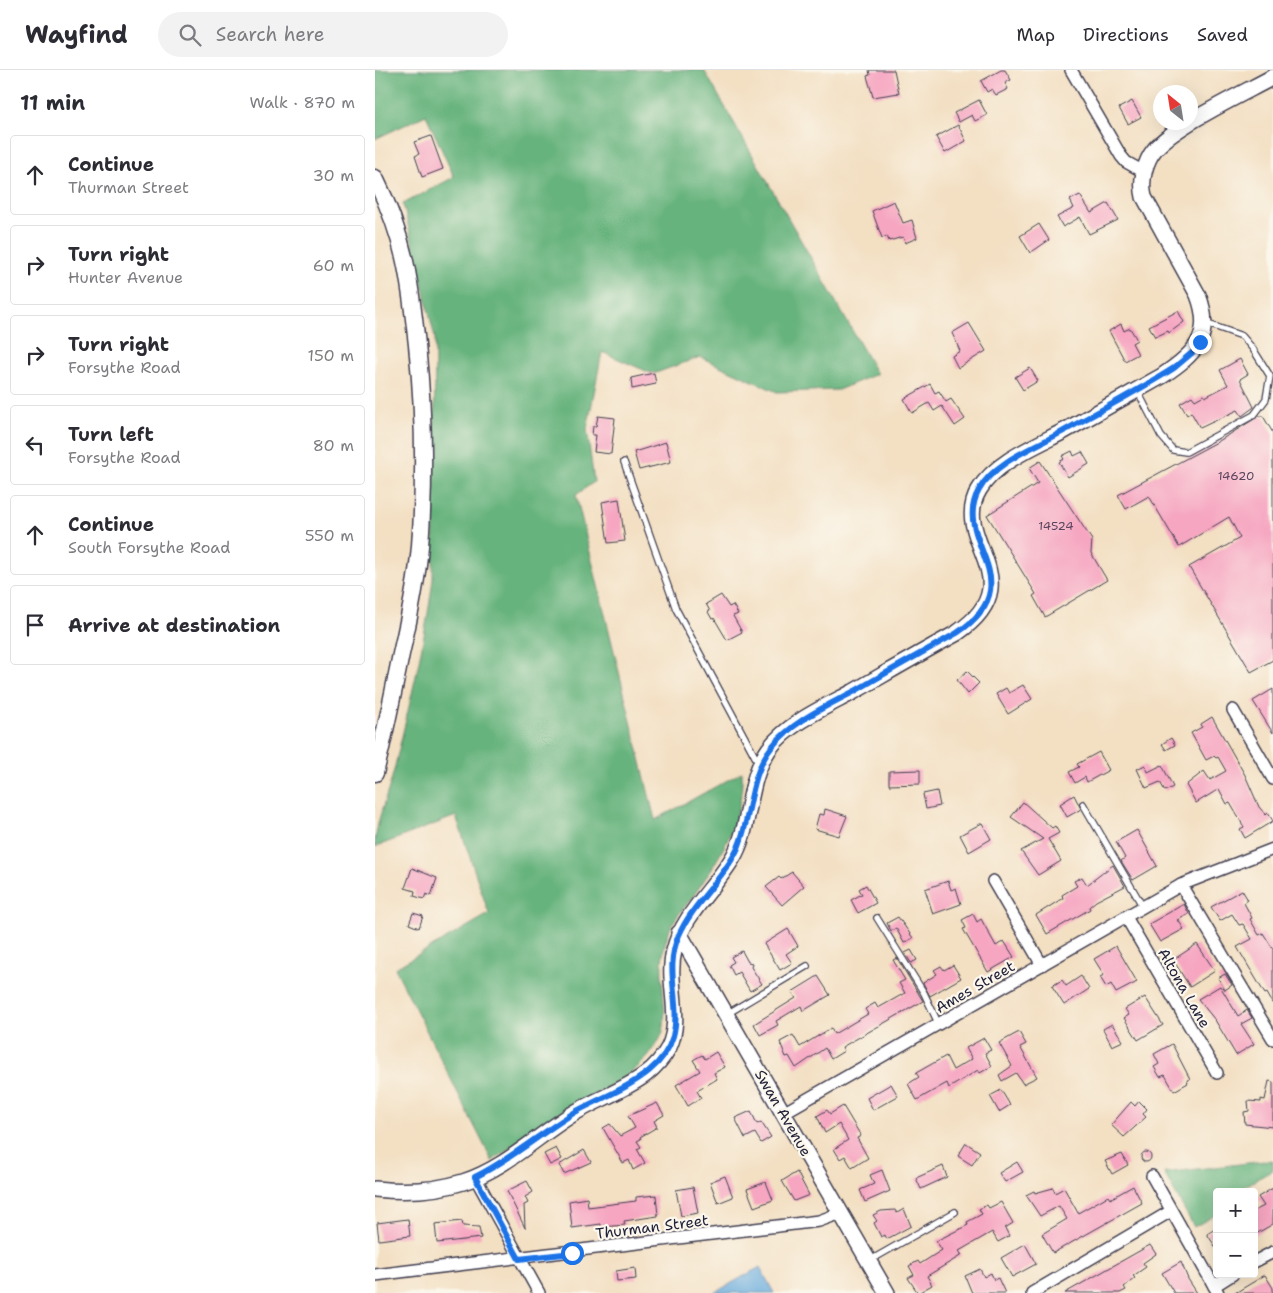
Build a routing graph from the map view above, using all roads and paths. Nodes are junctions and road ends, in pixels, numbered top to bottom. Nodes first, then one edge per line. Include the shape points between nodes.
1 (1071, 70) edge
2 (1273, 77) edge
3 (1145, 172) junction
4 (375, 178) edge
5 (1205, 323) junction
6 (1137, 390) junction
7 (624, 462) dead end
8 (1233, 710) dead end
9 (760, 766) junction
10 (375, 773) edge
11 (1273, 779) edge
12 (1083, 804) dead end
13 (1273, 849) edge
14 (993, 881) dead end
15 (1181, 885) junction
16 (1143, 907) junction
17 (1126, 917) junction
18 (877, 918) dead end
19 (679, 934) junction
20 (1042, 965) junction
21 (807, 966) dead end
22 (727, 1014) junction
23 (939, 1025) junction
24 (1273, 1039) edge
25 (1217, 1073) dead end
26 (783, 1113) junction
27 (1152, 1176) dead end
28 (475, 1177) junction
29 (375, 1188) edge
30 (1171, 1211) junction
31 (841, 1212) junction
32 (955, 1212) dead end
33 (1273, 1252) edge
34 (519, 1259) junction
35 (1258, 1260) edge
36 (869, 1261) junction
37 (375, 1275) edge
38 (1228, 1278) edge
39 (1216, 1289) edge
40 (1036, 1292) edge
41 (539, 1293) edge
42 (887, 1293) edge

1 - 3 street via 1121,156
2 - 3 street via 1168,138 1152,154
3 - 5 street via 1144,197 1198,295
4 - 10 main road via 398,230 409,273 422,404 422,480 416,577
5 - 6 street via 1200,342 1187,358
5 - 6 lane via 1242,336 1270,376 1266,399 1254,415 1186,452 1173,450 1161,436
6 - 9 street via 1013,459 983,484 975,500 973,516 989,568 991,586 985,606 977,617 957,633 799,724 775,743
7 - 9 lane via 676,609
8 - 11 street
9 - 19 street via 735,854
12 - 16 lane
13 - 15 street, Ames Street
14 - 20 street
15 - 16 street, Ames Street
15 - 24 street
16 - 17 street, Ames Street
17 - 20 street, Ames Street
17 - 25 street, Altona Lane
18 - 23 lane via 924,993
19 - 22 street, Swan Avenue
19 - 28 street via 672,960 674,1029 668,1049 658,1064
20 - 23 street, Ames Street
21 - 22 lane
22 - 26 street, Swan Avenue
23 - 26 street, Ames Street
26 - 31 street, Swan Avenue
27 - 30 street
28 - 29 street via 428,1189
28 - 34 street
30 - 39 street
30 - 40 street
31 - 34 street, Thurman Street via 819,1221
31 - 36 street, Swan Avenue
32 - 36 lane
33 - 35 street
34 - 37 street, Thurman Street
34 - 41 street
36 - 42 street, Swan Avenue
38 - 39 street

